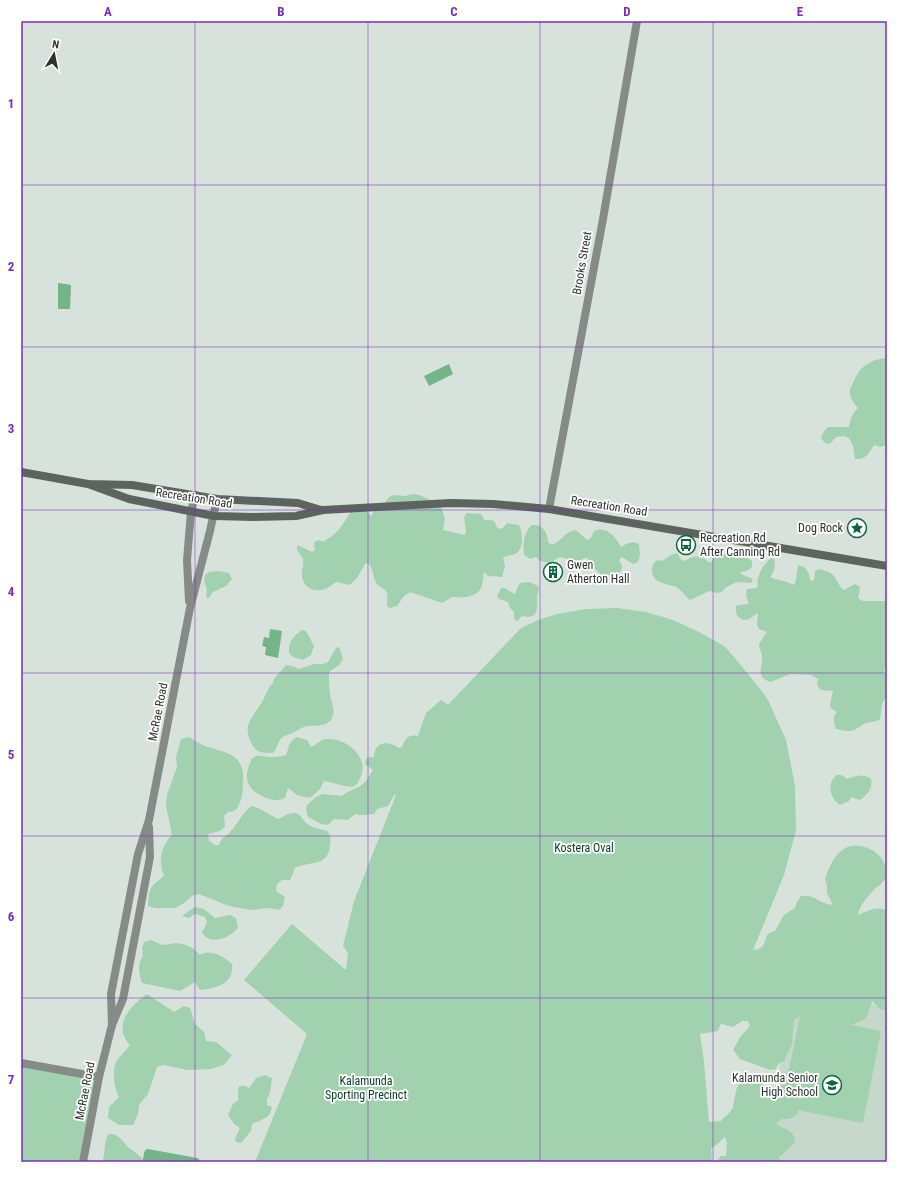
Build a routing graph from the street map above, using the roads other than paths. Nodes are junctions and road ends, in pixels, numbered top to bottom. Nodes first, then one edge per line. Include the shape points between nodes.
1 (637, 21) edge
2 (21, 472) edge
3 (88, 484) junction
4 (195, 495) junction
5 (217, 499) junction
6 (550, 509) junction
7 (324, 510) junction
8 (191, 512) junction
9 (214, 516) junction
10 (887, 566) edge
11 (190, 608) junction
12 (149, 820) junction
13 (112, 1025) junction
14 (21, 1063) edge
15 (99, 1076) junction
16 (83, 1162) edge

1 - 6 street, Brooks Street
2 - 3 street, Recreation Road
3 - 4 street, Recreation Road via 132,485
3 - 8 street, Recreation Road via 129,499
4 - 5 street, Recreation Road
4 - 8 street, McRae Road
5 - 7 street, Recreation Road via 298,503
5 - 9 street, McRae Road
6 - 7 street, Recreation Road via 451,503
6 - 10 street, Recreation Road
7 - 9 street, Recreation Road via 296,516
8 - 9 street, Recreation Road
8 - 11 street, McRae Road via 187,560
9 - 11 street, McRae Road
11 - 12 street, McRae Road
12 - 13 street, McRae Road via 138,854 111,994
12 - 13 street, McRae Road via 150,857 122,999
13 - 15 street, McRae Road
14 - 15 street
15 - 16 street, McRae Road

